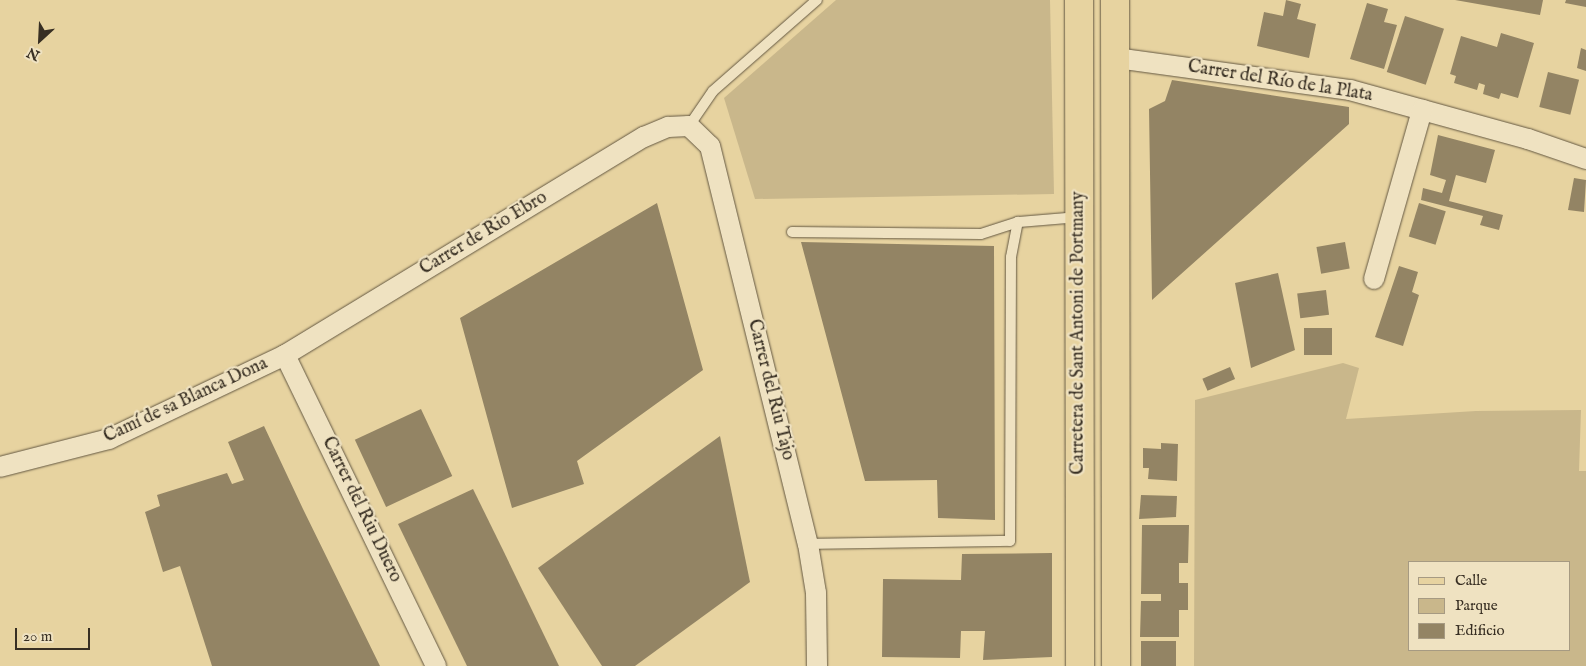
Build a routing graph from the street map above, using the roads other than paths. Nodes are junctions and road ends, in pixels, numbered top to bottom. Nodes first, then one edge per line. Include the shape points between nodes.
1 (817, 0) edge
2 (1079, 0) edge
3 (1116, 0) edge
4 (1116, 58) junction
5 (1422, 110) junction
6 (689, 126) junction
7 (1586, 159) edge
8 (1078, 217) junction
9 (1018, 222) junction
10 (792, 232) dead end
11 (1374, 279) dead end
12 (285, 355) junction
13 (0, 467) edge
14 (808, 544) junction
15 (436, 666) edge
16 (817, 666) edge
17 (1080, 666) edge
18 (1116, 666) edge

1 - 6 lane via 713,90
2 - 8 main road, Carretera de Sant Antoni de Portmany
3 - 4 main road, Carretera de Sant Antoni de Portmany
4 - 5 street, Carrer del Río de la Plata via 1350,90
4 - 18 main road, Carretera de Sant Antoni de Portmany
5 - 7 street, Carrer del Río de la Plata
5 - 11 street
6 - 12 street, Carrer de Rio Ebro via 668,126 644,137
6 - 14 street, Carrer del Riu Tajo via 710,146
8 - 9 lane
8 - 17 main road, Carretera de Sant Antoni de Portmany
9 - 10 lane via 981,234
9 - 14 lane via 1011,256 1010,542
12 - 13 street, Camí de sa Blanca Dona via 109,439
12 - 15 street, Carrer del Riu Duero
14 - 16 street, Carrer del Riu Tajo via 816,593

